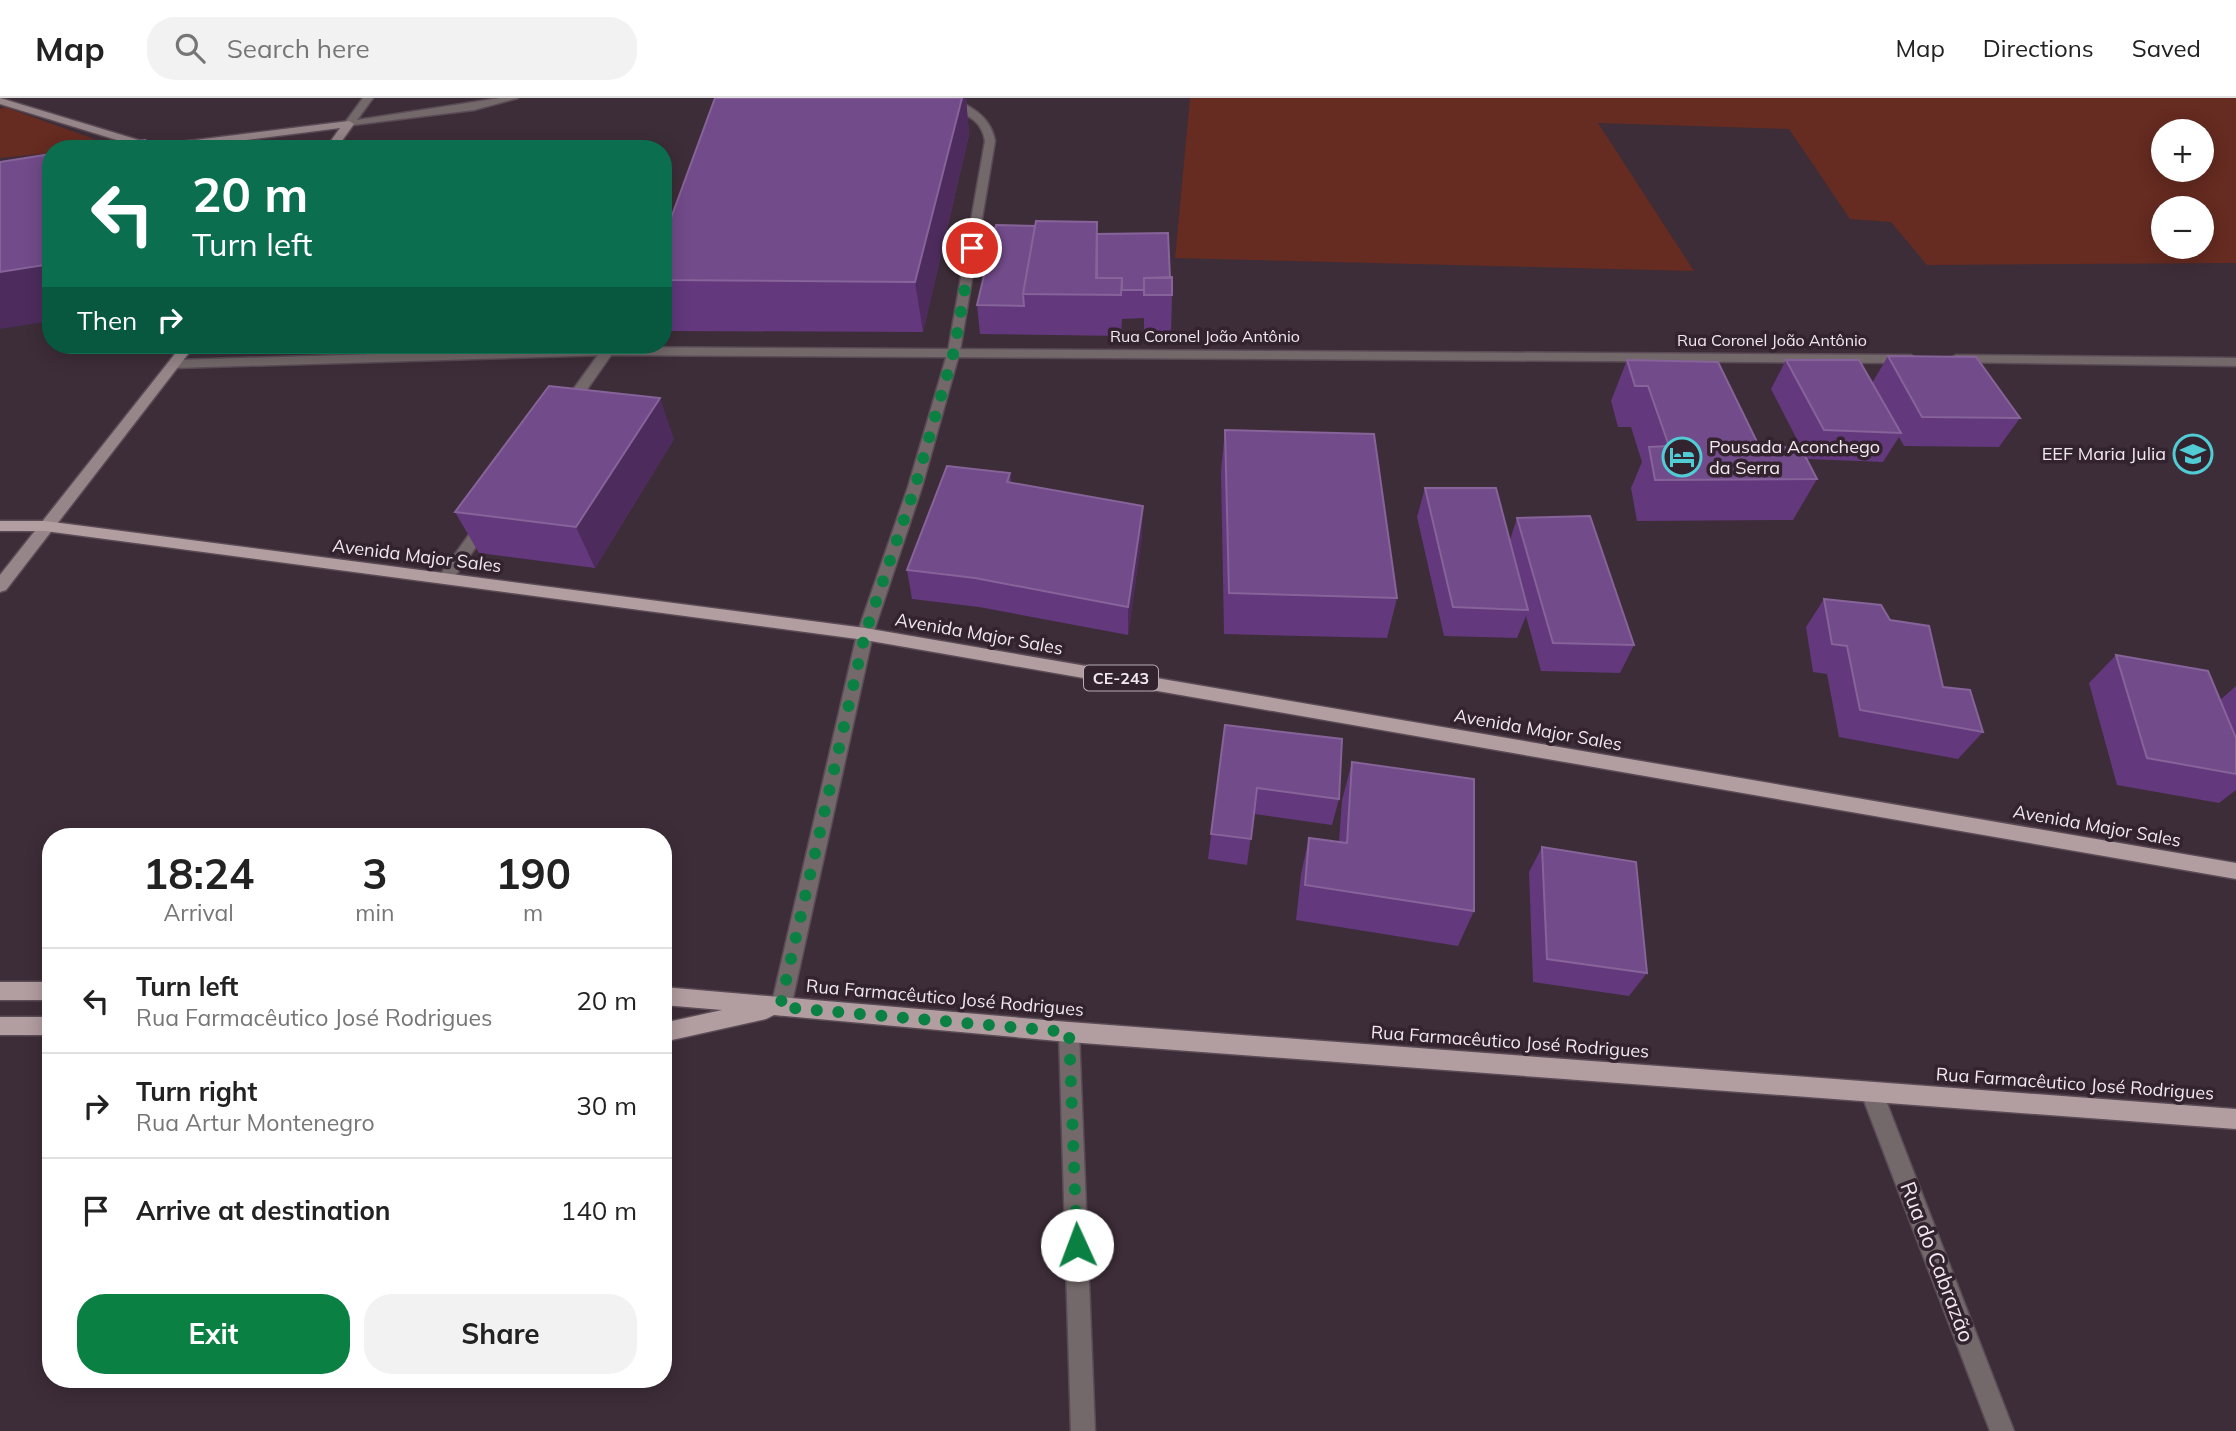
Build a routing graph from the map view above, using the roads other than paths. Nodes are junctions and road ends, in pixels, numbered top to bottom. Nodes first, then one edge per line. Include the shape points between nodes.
1 (368, 98) edge
2 (513, 98) edge
3 (942, 98) edge
4 (0, 101) edge
5 (349, 124) junction
6 (124, 140) edge
7 (216, 140) edge
8 (337, 140) edge
9 (672, 351) edge
10 (954, 351) junction
11 (183, 354) edge
12 (515, 354) edge
13 (606, 354) edge
14 (2236, 362) edge
15 (175, 365) junction
16 (561, 416) edge
17 (491, 514) edge
18 (0, 526) edge
19 (45, 526) junction
20 (445, 579) junction
21 (0, 586) edge
22 (865, 634) junction
23 (2236, 871) edge
24 (0, 991) edge
25 (42, 991) edge
26 (673, 997) edge
27 (780, 1007) junction
28 (0, 1026) edge
29 (42, 1026) edge
30 (672, 1030) edge
31 (1069, 1032) junction
32 (1872, 1093) junction
33 (2236, 1119) edge
34 (1083, 1431) edge
35 (2002, 1431) edge

1 - 5 street
2 - 5 street
3 - 10 street via 974,114 988,127 990,141
4 - 6 main road
5 - 7 main road
5 - 8 main road
9 - 10 street, Rua Coronel João Antônio
10 - 14 street, Rua Coronel João Antônio
10 - 22 street via 915,487
11 - 15 main road
12 - 15 street, Rua Coronel João Antônio
13 - 16 street
15 - 19 main road
17 - 20 street
18 - 19 main road, Avenida Major Sales / CE-243
19 - 20 main road, Avenida Major Sales / CE-243
19 - 21 main road
20 - 22 main road, Avenida Major Sales / CE-243
22 - 23 main road, Avenida Major Sales / CE-243
22 - 27 street
24 - 25 main road
26 - 27 main road, Rua Farmacêutico José Rodrigues
27 - 30 main road, Rua Farmacêutico José Rodrigues
27 - 31 main road, Rua Farmacêutico José Rodrigues
28 - 29 main road
31 - 32 main road, Rua Farmacêutico José Rodrigues
31 - 34 street
32 - 33 main road, Rua Farmacêutico José Rodrigues
32 - 35 street, Rua do Cabrazão

